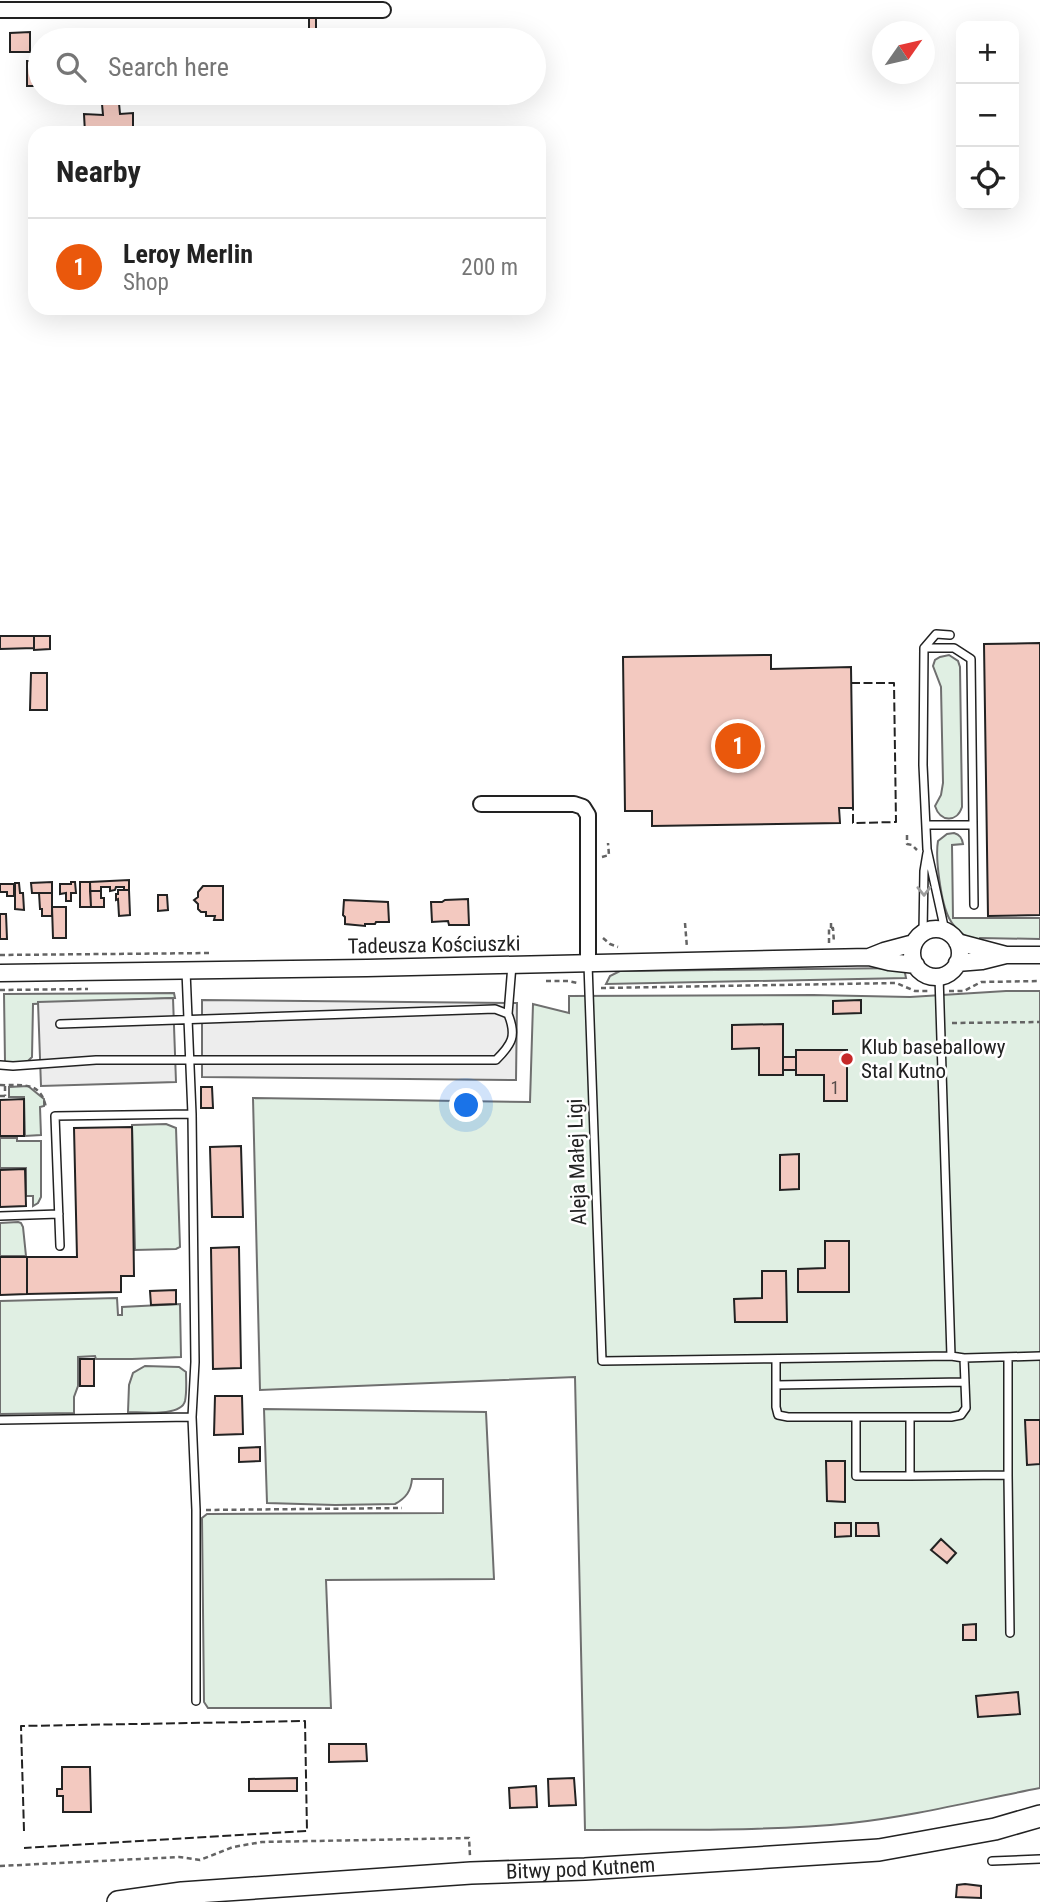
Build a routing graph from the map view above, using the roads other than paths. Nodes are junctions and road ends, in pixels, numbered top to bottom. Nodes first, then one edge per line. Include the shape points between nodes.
1 (0, 10) edge
2 (383, 10) dead end
3 (950, 635) dead end
4 (924, 648) junction
5 (481, 804) dead end
6 (926, 825) junction
7 (973, 825) junction
8 (927, 849) junction
9 (974, 905) dead end
10 (951, 936) junction
11 (919, 938) junction
12 (1006, 955) junction
13 (1040, 955) edge
14 (869, 957) junction
15 (588, 963) junction
16 (957, 963) junction
17 (512, 964) junction
18 (916, 965) junction
19 (186, 970) junction
20 (0, 973) edge
21 (939, 976) junction
22 (508, 1014) junction
23 (188, 1020) junction
24 (60, 1024) dead end
25 (190, 1060) junction
26 (0, 1065) edge
27 (192, 1114) junction
28 (59, 1214) junction
29 (0, 1216) edge
30 (60, 1246) dead end
31 (951, 1356) junction
32 (1040, 1356) edge
33 (1008, 1357) junction
34 (964, 1358) junction
35 (776, 1359) junction
36 (965, 1382) junction
37 (776, 1385) junction
38 (192, 1417) junction
39 (856, 1417) junction
40 (910, 1417) junction
41 (0, 1420) edge
42 (1008, 1475) junction
43 (911, 1476) junction
44 (1010, 1633) dead end
45 (196, 1701) dead end
46 (1040, 1816) edge
47 (1040, 1859) edge
48 (992, 1861) dead end
49 (183, 1898) edge
50 (118, 1902) edge

1 - 2 street
3 - 4 lane via 936,634
4 - 6 lane
4 - 7 lane via 954,648 971,659
5 - 15 street via 574,804 586,810
6 - 7 lane
6 - 8 lane
7 - 9 lane
8 - 10 lane
8 -> 11 lane
10 - 11 street via 934,929
10 - 12 street
10 - 16 street via 960,952
11 - 14 street, Tadeusza Kościuszki
11 - 18 street via 912,955
12 - 13 street
12 - 16 street
14 - 15 street, Tadeusza Kościuszki
14 - 18 street, Tadeusza Kościuszki
15 - 17 street, Tadeusza Kościuszki
15 - 35 lane, Aleja Małej Ligi via 602,1361
16 - 21 street
17 - 19 street, Tadeusza Kościuszki
17 - 22 lane
18 - 21 street via 930,976
19 - 20 street, Tadeusza Kościuszki
19 - 23 lane
21 - 31 lane
22 - 23 lane via 495,1009
22 - 25 lane via 513,1026 511,1045 496,1060
23 - 24 lane
23 - 25 lane
25 - 26 lane
25 - 27 lane
27 - 28 lane via 55,1116
27 - 38 lane
28 - 29 lane
28 - 30 lane
31 - 34 lane
31 - 35 lane
32 - 33 lane
33 - 34 lane
33 - 42 lane
34 - 36 lane
35 - 37 lane
36 - 37 lane
36 - 40 lane via 966,1408 961,1415
37 - 39 lane via 778,1415
38 - 41 lane
38 - 45 lane
39 - 40 lane
39 - 43 lane via 856,1476
40 - 43 lane
42 - 43 lane
42 - 44 lane
46 - 49 main road, Bitwy pod Kutnem via 878,1850 471,1873
47 - 48 lane
49 - 50 main road, Bitwy pod Kutnem

